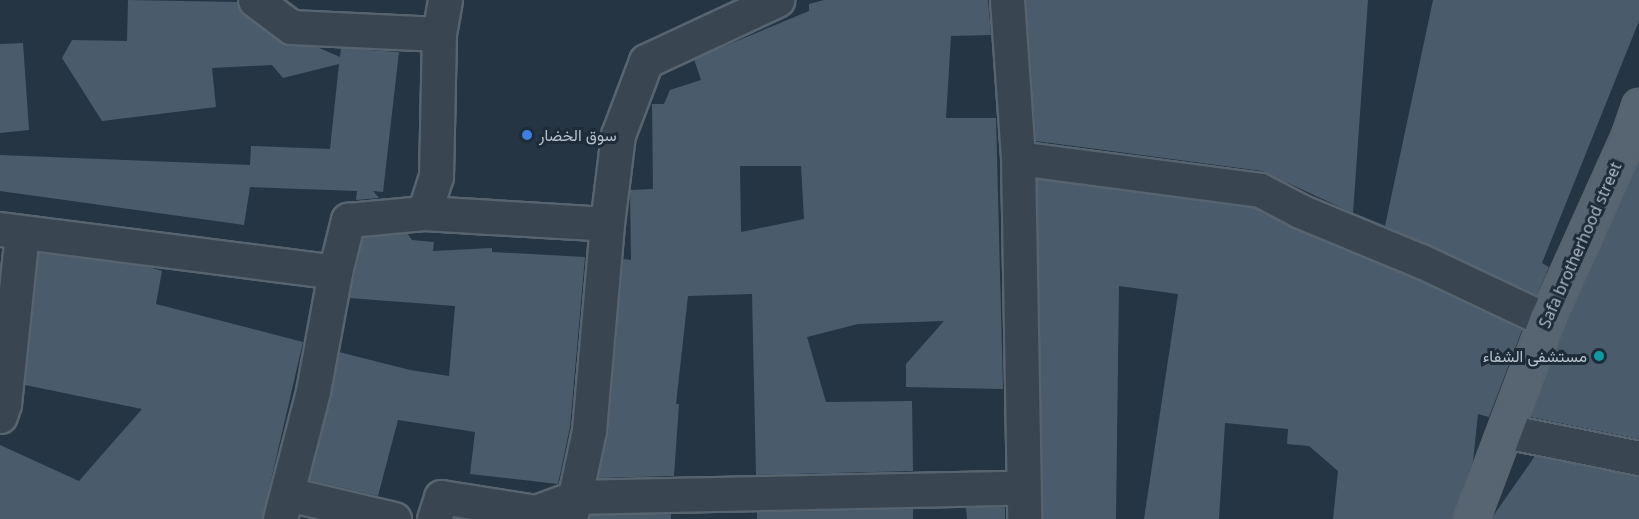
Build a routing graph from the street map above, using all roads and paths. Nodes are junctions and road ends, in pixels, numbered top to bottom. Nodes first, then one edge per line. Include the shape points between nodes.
1 (255, 0) edge
2 (445, 0) edge
3 (777, 0) edge
4 (1007, 0) edge
5 (439, 34) junction
6 (1639, 106) edge
7 (1018, 158) junction
8 (424, 213) junction
9 (607, 224) junction
10 (11, 231) edge
11 (335, 272) junction
12 (1546, 320) junction
13 (0, 416) edge
14 (1505, 430) junction
15 (1639, 458) edge
16 (1023, 503) edge
17 (284, 507) edge
18 (573, 508) edge
19 (394, 519) edge
20 (434, 519) edge
21 (1471, 519) edge

1 - 5 street via 291,27
2 - 5 street
3 - 9 street via 646,61 618,135
4 - 7 street
5 - 8 street via 436,177
6 - 12 main road, Safa brotherhood street
7 - 12 street via 1260,190
7 - 16 street
8 - 9 street
8 - 11 street via 348,220
9 - 18 street via 589,430
10 - 11 street
10 - 13 street via 4,404
11 - 17 street via 313,391
12 - 14 main road, Safa brotherhood street
14 - 15 street
14 - 21 main road, Safa brotherhood street
16 - 18 street
17 - 19 street
18 - 20 street via 536,512 441,497

